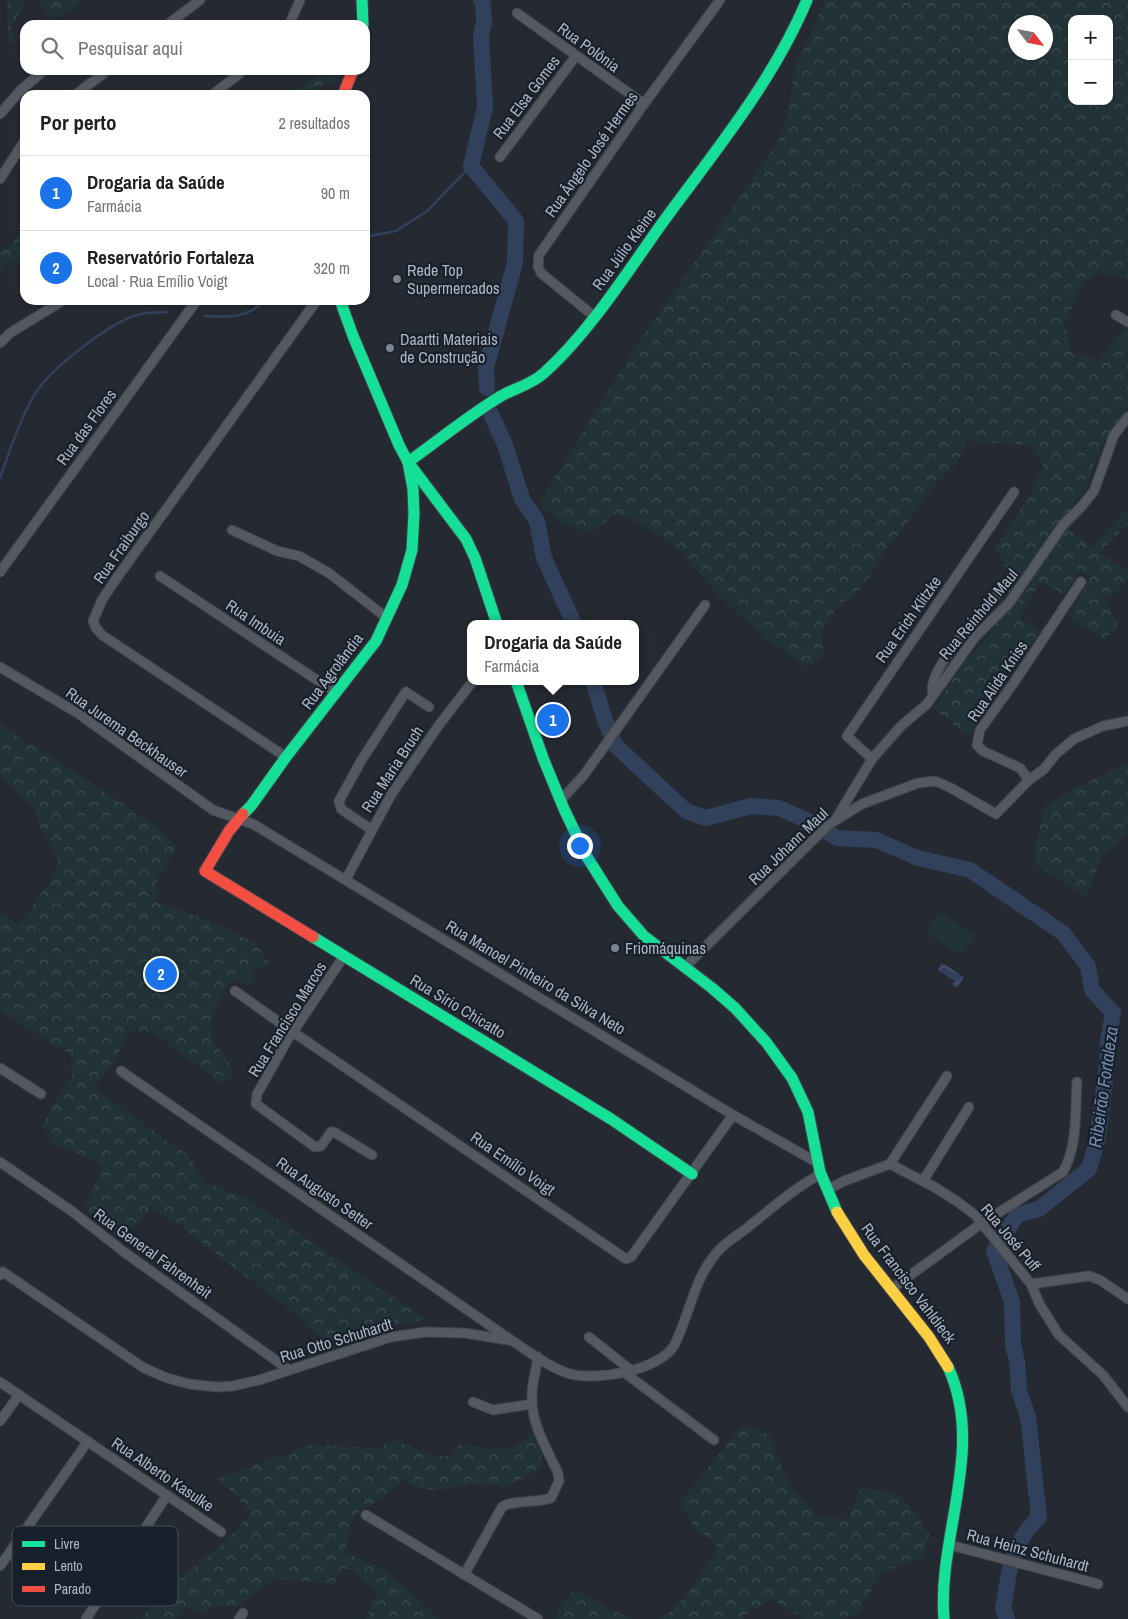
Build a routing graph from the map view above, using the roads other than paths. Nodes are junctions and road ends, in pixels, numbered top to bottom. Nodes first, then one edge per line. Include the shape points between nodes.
1 (200, 0) edge
2 (300, 0) edge
3 (362, 0) edge
4 (720, 0) edge
5 (807, 0) edge
6 (517, 14) dead end
7 (174, 20) edge
8 (291, 20) edge
9 (363, 20) edge
10 (576, 56) junction
11 (38, 75) edge
12 (101, 75) edge
13 (238, 75) edge
14 (351, 75) edge
15 (21, 90) edge
16 (82, 90) edge
17 (218, 90) edge
18 (345, 90) edge
19 (20, 91) edge
20 (644, 104) junction
21 (0, 114) edge
22 (20, 148) edge
23 (500, 157) dead end
24 (0, 179) edge
25 (56, 305) edge
26 (193, 305) edge
27 (312, 305) edge
28 (342, 305) edge
29 (1116, 315) dead end
30 (595, 317) junction
31 (1128, 322) edge
32 (0, 343) edge
33 (1128, 417) edge
34 (408, 462) junction
35 (1014, 492) dead end
36 (232, 530) dead end
37 (0, 572) edge
38 (160, 576) dead end
39 (1081, 582) dead end
40 (1000, 591) dead end
41 (705, 605) dead end
42 (387, 618) junction
43 (496, 620) edge
44 (0, 667) edge
45 (470, 685) edge
46 (517, 685) edge
47 (335, 692) junction
48 (933, 694) junction
49 (429, 707) dead end
50 (1128, 722) edge
51 (286, 757) junction
52 (872, 758) junction
53 (1029, 780) junction
54 (560, 801) junction
55 (238, 819) junction
56 (832, 822) junction
57 (372, 830) junction
58 (205, 870) joint
59 (346, 879) junction
60 (344, 956) junction
61 (685, 967) junction
62 (235, 991) dead end
63 (293, 1032) junction
64 (0, 1068) edge
65 (121, 1071) dead end
66 (947, 1076) dead end
67 (1077, 1082) dead end
68 (41, 1094) dead end
69 (969, 1107) dead end
70 (733, 1114) junction
71 (372, 1154) dead end
72 (0, 1162) edge
73 (890, 1164) junction
74 (819, 1168) junction
75 (692, 1174) junction
76 (923, 1181) junction
77 (827, 1190) junction
78 (982, 1223) junction
79 (0, 1276) edge
80 (1031, 1284) junction
81 (890, 1290) junction
82 (1128, 1299) edge
83 (589, 1337) dead end
84 (511, 1340) junction
85 (538, 1357) junction
86 (288, 1369) junction
87 (628, 1372) junction
88 (0, 1382) edge
89 (19, 1394) junction
90 (473, 1402) dead end
91 (532, 1404) junction
92 (1128, 1407) edge
93 (0, 1421) edge
94 (714, 1440) dead end
95 (88, 1442) junction
96 (167, 1495) junction
97 (366, 1515) dead end
98 (28, 1526) edge
99 (147, 1526) edge
100 (221, 1532) dead end
101 (950, 1545) junction
102 (12, 1549) edge
103 (0, 1566) edge
104 (464, 1575) junction
105 (1098, 1584) dead end
106 (94, 1606) edge
107 (86, 1619) edge
108 (538, 1619) edge
109 (944, 1619) edge

1 - 7 street
2 - 8 street
3 - 9 street
4 - 20 street, Rua Ângelo José Hermes
5 - 30 street, Rua Júlio Kleine via 769,75
6 - 10 street, Rua Polônia
10 - 20 street, Rua Polônia
10 - 23 street, Rua Elsa Gomes
11 - 15 street
12 - 16 street
13 - 17 street
14 - 18 street
19 - 21 street
20 - 30 street, Rua Ângelo José Hermes via 539,255 541,273
22 - 24 street
25 - 32 street via 10,333
26 - 37 street, Rua das Flores
27 - 51 street, Rua Fraiburgo via 116,579 94,620 102,636
28 - 34 street
29 - 31 street
30 - 34 street, Rua Júlio Kleine via 542,375 478,411
33 - 48 street, Rua Reinhold Maul via 1114,436 1094,491 1063,525 1024,584 975,637
34 - 42 street, Rua Agrolândia via 413,489 412,550 402,585
34 - 43 street via 466,539 476,558
35 - 52 street, Rua Erich Klitzke via 846,736
36 - 42 street via 277,552 299,556 329,574
38 - 47 street, Rua Imbuia
39 - 53 street, Rua Alida Kniss via 980,730 977,744 983,751 1020,768
40 - 48 street via 954,644 932,683
41 - 54 street via 584,775
42 - 47 street, Rua Agrolândia via 376,641
44 - 55 street, Rua Jurema Beckhauser via 79,714 213,810
45 - 57 street, Rua Maria Bruch via 390,795
46 - 54 street, Rua Francisco Vahldieck
47 - 51 street, Rua Agrolândia
48 - 52 street, Rua Reinhold Maul via 928,704 901,726
49 - 57 street via 404,693 339,801 341,809
50 - 53 street via 1103,726 1074,739
51 - 55 street, Rua Agrolândia
52 - 56 street, Rua Reinhold Maul
53 - 56 street, Rua Johann Maul via 996,814 950,788 935,781 926,781 862,804
54 - 61 street, Rua Francisco Vahldieck via 589,861 623,914 650,942
55 - 58 street, Rua Agrolândia
55 - 59 street, Rua Manoel Pinheiro da Silva Neto via 253,824
56 - 61 street, Rua Johann Maul
57 - 59 street, Rua Maria Bruch
58 - 60 street, Rua Sírio Chicatto
59 - 70 street, Rua Manoel Pinheiro da Silva Neto
60 - 63 street, Rua Francisco Marcos
60 - 75 street, Rua Sírio Chicatto via 611,1119
61 - 74 street, Rua Francisco Vahldieck via 733,1008 792,1078 809,1117
62 - 63 street, Rua Emílio Voigt
63 - 71 street, Rua Francisco Marcos via 257,1094 256,1104 315,1146 322,1146 334,1132
63 - 75 street, Rua Emílio Voigt via 626,1258 631,1256
64 - 68 street
65 - 84 street, Rua Augusto Setter
66 - 73 street
67 - 78 street via 1074,1145 1063,1172
69 - 76 street
70 - 74 street, Rua Manoel Pinheiro da Silva Neto
70 - 75 street, Rua Emílio Voigt
72 - 86 street, Rua General Fahrenheit
73 - 76 street, Rua José Puff
73 - 77 street
74 - 77 street, Rua Francisco Vahldieck
74 - 87 street, Rua Otto Schuhardt via 718,1251 702,1274 674,1345 663,1358
76 - 78 street, Rua José Puff via 958,1202
77 - 81 street, Rua Francisco Vahldieck via 852,1237
78 - 80 street, Rua José Puff
78 - 81 street
79 - 86 street, Rua Otto Schuhardt via 3,1272 144,1368 167,1378 188,1384 225,1386 259,1380
80 - 82 street via 1089,1276
80 - 92 street, Rua José Puff via 1059,1334 1103,1375
81 - 101 street, Rua Francisco Vahldieck via 946,1360 956,1384 963,1425
83 - 87 street
84 - 85 street, Rua Otto Schuhardt
84 - 86 street, Rua Otto Schuhardt via 464,1333 417,1333 391,1337
85 - 87 street, Rua Otto Schuhardt via 571,1374
85 - 91 street
87 - 94 street
88 - 89 street, Rua Alberto Kasulke
89 - 93 street
89 - 95 street, Rua Alberto Kasulke
90 - 91 street via 493,1410
91 - 104 street via 558,1474 554,1494 542,1502 506,1504
95 - 96 street, Rua Alberto Kasulke
95 - 98 street
96 - 99 street
96 - 100 street, Rua Alberto Kasulke
97 - 104 street
101 - 105 street, Rua Heinz Schuhardt
101 - 109 street, Rua Francisco Vahldieck via 943,1593
102 - 103 street
104 - 108 street
106 - 107 street

